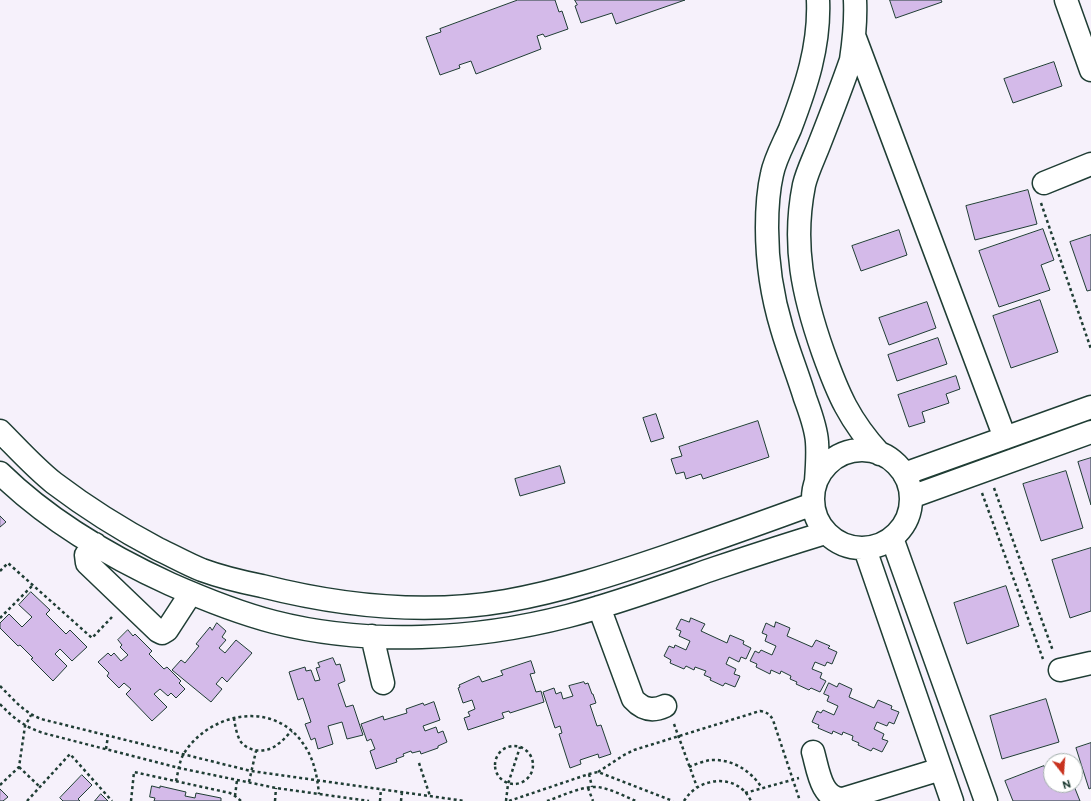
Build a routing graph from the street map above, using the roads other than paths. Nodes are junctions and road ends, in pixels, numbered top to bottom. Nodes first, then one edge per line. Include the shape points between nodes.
1 (818, 0) edge
2 (854, 0) edge
3 (1068, 0) edge
4 (855, 38) junction
5 (1091, 70) edge
6 (1091, 164) edge
7 (1044, 183) road end
8 (1091, 407) edge
9 (0, 431) edge
10 (1091, 432) edge
11 (1005, 438) junction
12 (880, 454) junction
13 (0, 473) edge
14 (904, 474) junction
15 (816, 481) junction
16 (911, 497) junction
17 (813, 504) junction
18 (826, 533) junction
19 (892, 538) junction
20 (95, 544) junction
21 (865, 548) junction
22 (190, 593) junction
23 (598, 607) junction
24 (372, 636) junction
25 (1091, 663) edge
26 (1060, 670) road end
27 (383, 683) dead end
28 (662, 707) road end
29 (816, 762) road end
30 (941, 769) junction
31 (952, 801) edge
32 (986, 801) edge

1 - 15 street via 818,32 814,56 800,102 772,172 767,226 770,280 775,305 814,423 818,461
2 - 4 street
3 - 5 street
4 - 11 street
4 - 12 street via 844,80 804,183 799,252 811,320 833,382 852,420
6 - 7 street
8 - 11 street
9 - 17 street via 52,481 80,502 170,555 202,570 243,582 369,605 470,605 537,595 619,572
10 - 16 street
11 - 14 street
12 - 14 street via 890,459
12 - 15 street via 858,450 848,452 828,463
13 - 20 street via 43,509
14 - 16 street
15 - 17 street
16 - 19 street via 907,520
17 - 18 street via 816,520
18 - 21 street via 837,542
18 - 23 street
19 - 21 street via 880,545
19 - 32 street
20 - 22 street
20 - 22 street via 86,556 87,563 158,631 162,633 167,630
21 - 30 street
22 - 24 street via 274,622
23 - 24 street via 535,623 477,632 438,636
23 - 28 street via 633,699 648,709
24 - 27 street
25 - 26 street
29 - 30 street via 826,791 833,798 843,799
30 - 31 street

